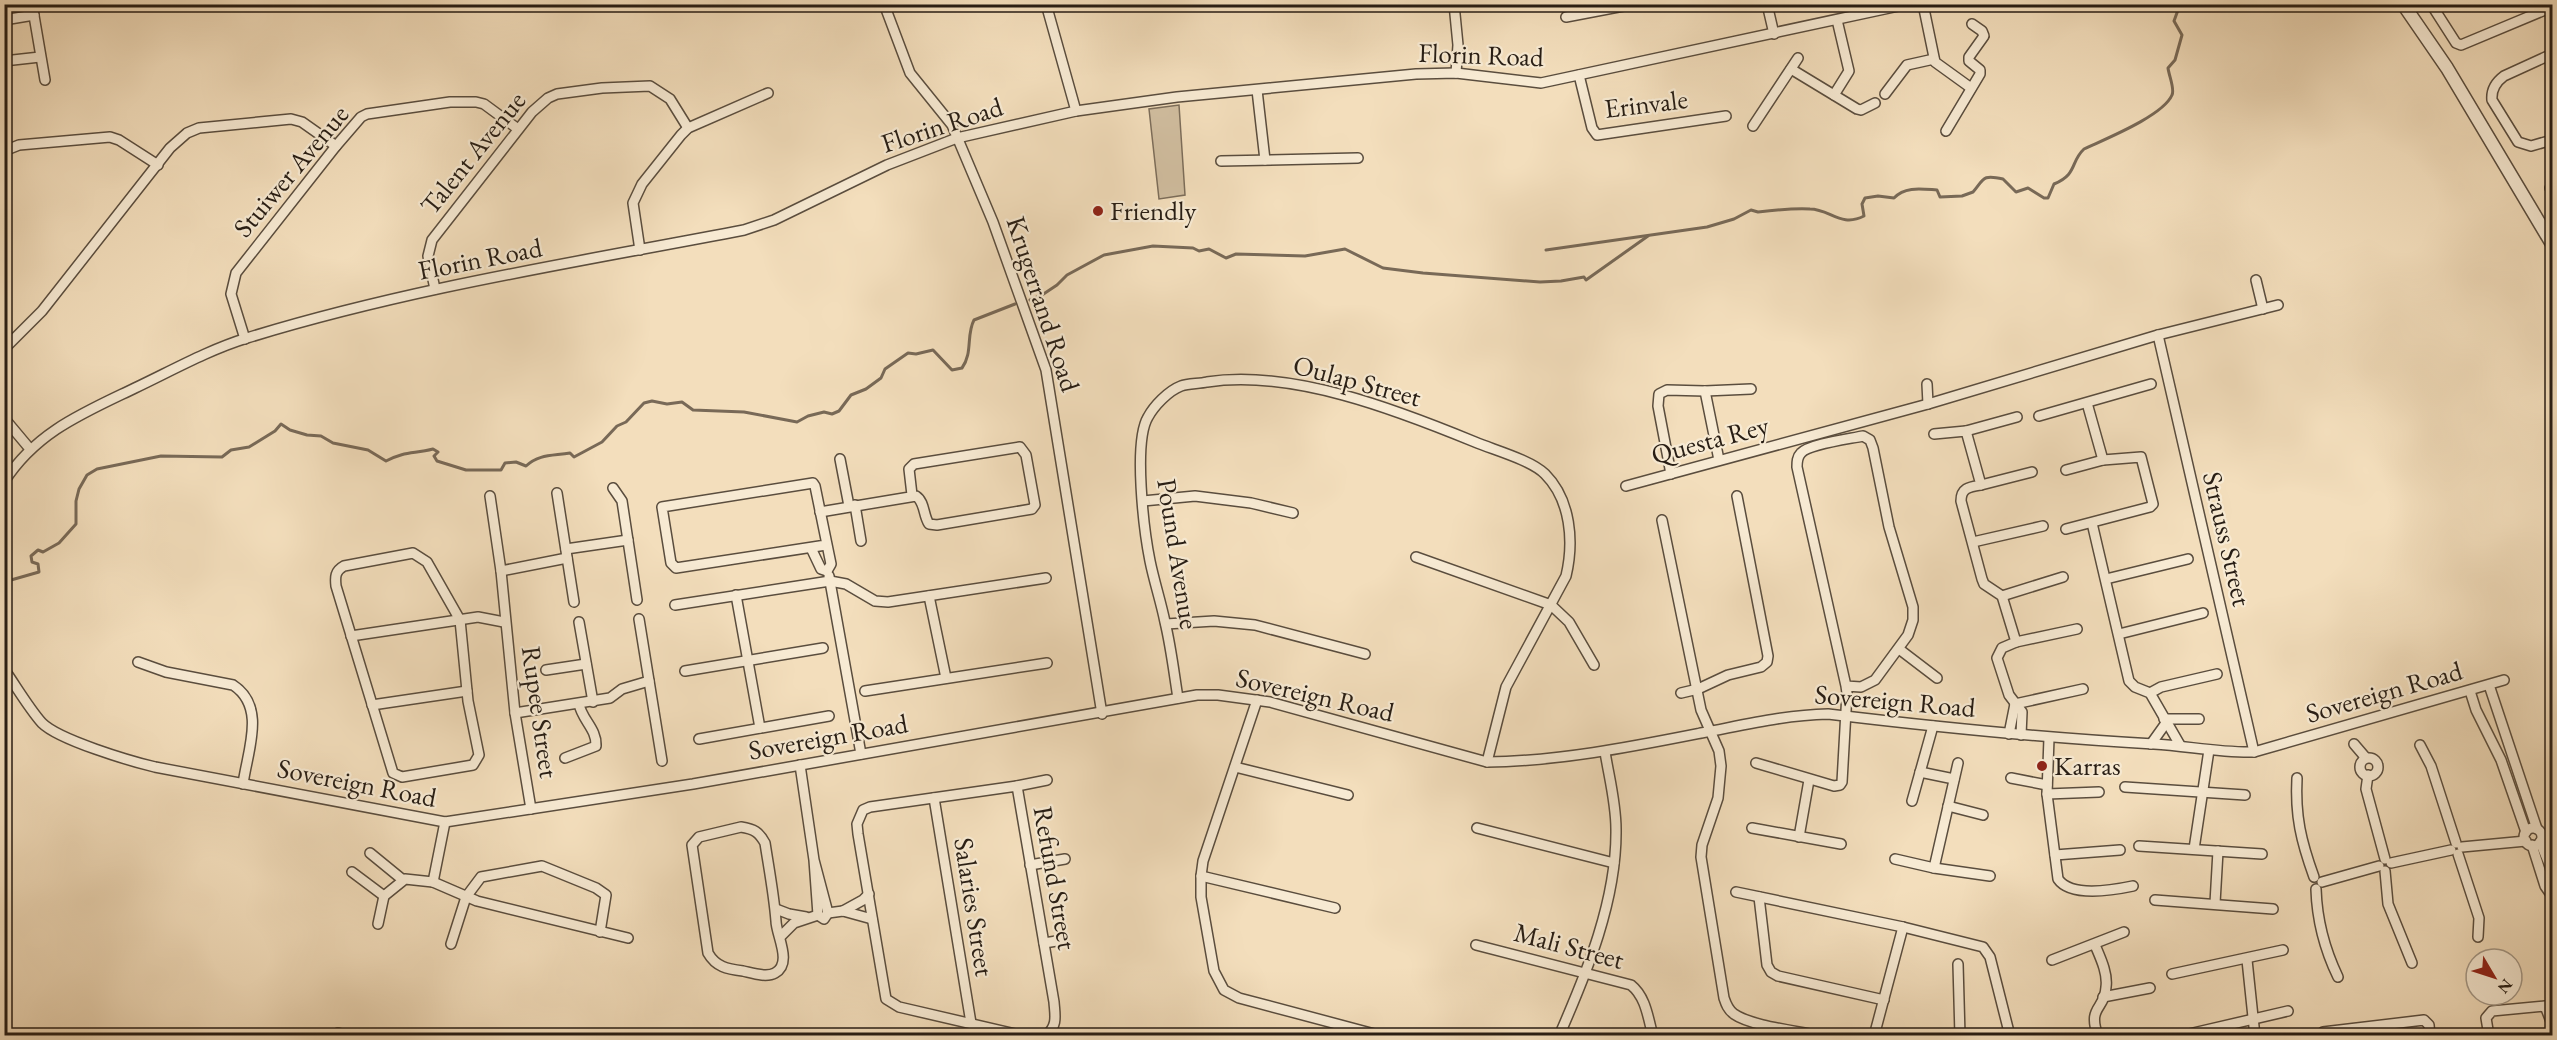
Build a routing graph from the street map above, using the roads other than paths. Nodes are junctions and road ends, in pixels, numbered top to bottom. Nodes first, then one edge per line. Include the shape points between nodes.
1 (32, 4) edge
2 (884, 4) edge
3 (1046, 4) edge
4 (1454, 4) edge
5 (1634, 4) edge
6 (1767, 4) edge
7 (1908, 4) edge
8 (1923, 4) edge
9 (2403, 4) edge
10 (2431, 4) edge
11 (1606, 7) edge
12 (2553, 7) edge
13 (33, 15) junction
14 (1566, 17) dead end
15 (4, 20) edge
16 (1837, 20) junction
17 (1972, 24) dead end
18 (1774, 34) junction
19 (2553, 54) edge
20 (40, 57) junction
21 (1798, 58) dead end
22 (1934, 59) junction
23 (4, 61) edge
24 (1791, 69) junction
25 (1456, 73) junction
26 (1579, 75) junction
27 (45, 80) dead end
28 (1971, 88) junction
29 (1257, 90) junction
30 (768, 93) dead end
31 (1885, 94) dead end
32 (1834, 95) junction
33 (1875, 103) dead end
34 (1076, 111) junction
35 (1726, 116) dead end
36 (1752, 126) dead end
37 (688, 128) junction
38 (518, 129) junction
39 (1946, 131) dead end
40 (957, 138) junction
41 (2553, 140) edge
42 (336, 146) junction
43 (4, 151) edge
44 (1358, 158) dead end
45 (1265, 160) junction
46 (1221, 161) dead end
47 (158, 165) junction
48 (2553, 244) edge
49 (640, 250) junction
50 (2256, 280) dead end
51 (435, 290) junction
52 (2278, 305) dead end
53 (2263, 309) junction
54 (2158, 335) junction
55 (245, 339) junction
56 (4, 349) edge
57 (1927, 384) dead end
58 (2151, 384) dead end
59 (1750, 388) dead end
60 (1705, 391) junction
61 (2087, 403) junction
62 (1928, 404) junction
63 (2039, 416) dead end
64 (2017, 417) dead end
65 (4, 418) edge
66 (1147, 418) joint
67 (1966, 431) junction
68 (1934, 434) dead end
69 (30, 449) junction
70 (840, 459) dead end
71 (1719, 460) junction
72 (2103, 460) junction
73 (2066, 470) dead end
74 (2032, 472) dead end
75 (1671, 474) junction
76 (4, 482) edge
77 (1981, 485) junction
78 (1626, 486) dead end
79 (613, 488) dead end
80 (557, 493) dead end
81 (912, 495) junction
82 (490, 496) dead end
83 (1737, 496) dead end
84 (1143, 501) junction
85 (852, 506) junction
86 (820, 512) junction
87 (1293, 513) dead end
88 (1662, 520) dead end
89 (2092, 523) junction
90 (2043, 526) dead end
91 (2066, 529) dead end
92 (628, 540) junction
93 (861, 541) dead end
94 (1972, 542) junction
95 (826, 545) junction
96 (812, 548) junction
97 (567, 553) junction
98 (1416, 557) dead end
99 (2188, 559) dead end
100 (501, 571) junction
101 (827, 571) junction
102 (2063, 577) dead end
103 (1046, 578) dead end
104 (2106, 579) junction
105 (830, 581) junction
106 (736, 595) junction
107 (929, 596) junction
108 (2002, 596) junction
109 (637, 600) dead end
110 (574, 602) dead end
111 (675, 605) dead end
112 (1551, 605) junction
113 (2203, 613) dead end
114 (639, 619) dead end
115 (460, 620) junction
116 (504, 622) junction
117 (579, 622) dead end
118 (1166, 624) junction
119 (2077, 629) dead end
120 (2119, 634) junction
121 (351, 636) junction
122 (2016, 642) junction
123 (824, 648) dead end
124 (1899, 649) junction
125 (1365, 654) dead end
126 (748, 661) junction
127 (138, 662) dead end
128 (1047, 663) dead end
129 (586, 664) junction
130 (1594, 665) dead end
131 (4, 669) edge
132 (546, 670) dead end
133 (686, 671) dead end
134 (2217, 674) dead end
135 (946, 678) junction
136 (1937, 678) dead end
137 (2504, 680) dead end
138 (649, 681) junction
139 (2489, 685) junction
140 (1846, 686) junction
141 (1698, 689) junction
142 (2083, 689) dead end
143 (467, 691) junction
144 (865, 691) dead end
145 (2470, 691) junction
146 (1681, 693) dead end
147 (2150, 693) junction
148 (1178, 698) junction
149 (1257, 700) junction
150 (593, 702) junction
151 (579, 704) junction
152 (2015, 704) junction
153 (372, 705) junction
154 (515, 712) junction
155 (1102, 714) junction
156 (829, 716) dead end
157 (1848, 716) junction
158 (2199, 719) dead end
159 (2165, 721) junction
160 (1933, 726) junction
161 (760, 728) junction
162 (1711, 731) junction
163 (2009, 734) junction
164 (2021, 735) junction
165 (2049, 738) junction
166 (699, 739) dead end
167 (2151, 744) junction
168 (2354, 744) dead end
169 (2180, 745) junction
170 (2420, 745) dead end
171 (2209, 750) junction
172 (1605, 752) junction
173 (2254, 752) junction
174 (861, 754) junction
175 (565, 758) dead end
176 (662, 761) dead end
177 (1487, 762) junction
178 (1958, 762) dead end
179 (1756, 763) dead end
180 (800, 765) junction
181 (1235, 767) junction
182 (1920, 772) junction
183 (1954, 778) junction
184 (2012, 778) dead end
185 (2297, 778) dead end
186 (1047, 780) dead end
187 (1809, 780) junction
188 (243, 784) junction
189 (1017, 786) junction
190 (2125, 787) dead end
191 (2047, 789) junction
192 (2099, 792) dead end
193 (2203, 793) junction
194 (1348, 795) dead end
195 (2245, 795) dead end
196 (934, 798) junction
197 (1912, 801) dead end
198 (1948, 806) junction
199 (531, 809) junction
200 (1983, 815) dead end
201 (445, 822) junction
202 (1476, 828) dead end
203 (1752, 828) dead end
204 (2553, 833) edge
205 (1799, 837) junction
206 (2534, 838) junction
207 (1841, 844) dead end
208 (2139, 846) dead end
209 (2194, 849) junction
210 (2457, 849) junction
211 (2120, 850) dead end
212 (2218, 851) junction
213 (370, 853) dead end
214 (2262, 854) dead end
215 (2055, 855) junction
216 (1895, 859) dead end
217 (1065, 860) dead end
218 (1614, 863) junction
219 (1030, 865) junction
220 (2385, 865) junction
221 (1934, 868) junction
222 (2553, 871) edge
223 (352, 872) dead end
224 (1201, 876) junction
225 (1990, 876) dead end
226 (403, 880) junction
227 (433, 882) junction
228 (2317, 883) junction
229 (2133, 886) dead end
230 (1736, 892) dead end
231 (869, 894) junction
232 (2552, 895) edge
233 (384, 896) junction
234 (466, 897) junction
235 (1759, 897) junction
236 (2155, 900) dead end
237 (2215, 903) junction
238 (1335, 908) dead end
239 (776, 909) junction
240 (2273, 909) dead end
241 (843, 911) junction
242 (818, 915) junction
243 (873, 919) junction
244 (378, 924) dead end
245 (1903, 927) junction
246 (600, 932) junction
247 (2124, 932) dead end
248 (781, 936) junction
249 (2478, 937) dead end
250 (628, 938) dead end
251 (1063, 940) dead end
252 (1044, 943) junction
253 (451, 944) dead end
254 (1476, 945) dead end
255 (2095, 945) junction
256 (2283, 950) dead end
257 (2052, 960) dead end
258 (2247, 960) junction
259 (2412, 963) dead end
260 (1958, 964) dead end
261 (1585, 974) junction
262 (2172, 974) dead end
263 (2338, 977) dead end
264 (2150, 988) dead end
265 (2103, 997) junction
266 (1884, 1000) junction
267 (2288, 1011) dead end
268 (2252, 1021) junction
269 (970, 1023) junction
270 (2553, 1024) edge
271 (1781, 1032) edge
272 (2323, 1032) dead end
273 (2189, 1034) dead end
274 (334, 1035) edge
275 (348, 1035) edge
276 (1024, 1035) edge
277 (1046, 1035) edge
278 (1382, 1035) edge
279 (1559, 1035) edge
280 (1653, 1035) edge
281 (1820, 1035) edge
282 (1874, 1035) edge
283 (1960, 1035) edge
284 (2010, 1035) edge
285 (2098, 1035) edge
286 (2255, 1035) edge
287 (2430, 1035) edge
288 (2489, 1035) edge

1 - 13 street
2 - 40 street, Krugerrand Road via 910,73 952,125
3 - 34 street
4 - 25 street
5 - 11 street
6 - 18 street
7 - 16 street, Florin Road
8 - 22 street
9 - 48 street via 2447,68
10 - 12 street via 2461,45
11 - 14 street
13 - 15 street
13 - 20 street
16 - 18 street, Florin Road
16 - 32 street via 1849,71
17 - 28 street via 1984,36 1969,57 1981,72
18 - 26 street, Florin Road
19 - 41 street via 2504,76 2491,94 2518,142 2531,146
20 - 23 street
20 - 27 street
21 - 24 street
22 - 28 street via 1939,67
22 - 31 street via 1907,65
24 - 32 street
24 - 36 street
25 - 26 street, Florin Road via 1529,82
25 - 29 street, Florin Road
26 - 35 street, Erinvale via 1592,128 1601,136
28 - 39 street
29 - 34 street, Florin Road
29 - 45 street
30 - 37 street
32 - 33 street via 1859,110
34 - 40 street, Florin Road
37 - 38 street, Talent Avenue via 670,99 659,90 632,86 548,98
37 - 49 street via 642,184 633,203
38 - 42 street, Stuiwer Avenue via 484,104 450,102 367,114
38 - 51 street, Talent Avenue via 432,240 428,256
40 - 49 street, Florin Road via 887,165 774,220 744,230
40 - 155 street, Krugerrand Road via 993,222 1047,370
42 - 47 street via 291,119 217,125 187,133
42 - 55 street, Stuiwer Avenue via 233,281 233,304
43 - 47 street via 19,145 110,137
44 - 45 street
45 - 46 street
47 - 56 street via 42,311
49 - 51 street, Florin Road
50 - 53 street
51 - 55 street, Florin Road
52 - 53 street
53 - 54 street
54 - 62 street
54 - 173 street, Strauss Street
55 - 69 street, Florin Road via 69,421
57 - 62 street
58 - 61 street
59 - 60 street
60 - 71 street
60 - 75 street via 1667,390 1659,394
61 - 63 street
61 - 72 street
62 - 71 street, Questa Rey
64 - 67 street
65 - 69 street
66 - 84 street, Pound Avenue via 1140,443
66 - 112 street, Oulap Street via 1163,398 1180,386 1264,380 1341,395 1428,422 1527,464 1543,472 1553,485 1565,508 1570,534 1566,576
67 - 68 street
67 - 77 street
69 - 76 street
70 - 85 street
71 - 75 street, Questa Rey
72 - 73 street
72 - 89 street via 2141,457 2152,504
74 - 77 street
75 - 78 street, Questa Rey
77 - 94 street via 1969,487 1961,494
79 - 92 street via 622,501
80 - 97 street
81 - 81 street via 920,498 927,521 933,525 1032,509 1035,505 1026,455 1020,447 914,464 909,470
81 - 85 street
82 - 100 street, Rupee Street
83 - 141 street via 1767,662
84 - 87 street via 1195,496
84 - 118 street, Pound Avenue via 1150,559
85 - 86 street
85 - 93 street
86 - 95 street
86 - 96 street via 815,486 808,482 662,507 671,563 676,568
88 - 141 street
89 - 91 street
89 - 104 street
90 - 94 street
92 - 97 street
92 - 109 street
94 - 108 street via 1984,584
95 - 96 street
95 - 101 street via 831,564
96 - 101 street via 821,569
97 - 100 street
97 - 110 street
98 - 112 street
99 - 104 street
100 - 116 street, Rupee Street
101 - 105 street
102 - 108 street
103 - 107 street
104 - 120 street
105 - 106 street
105 - 107 street via 846,584 881,602
105 - 174 street
106 - 111 street
106 - 126 street
107 - 135 street
108 - 122 street
112 - 130 street via 1569,622
112 - 177 street via 1506,687
113 - 120 street
114 - 138 street
115 - 116 street via 478,617
115 - 121 street
115 - 121 street via 423,558 405,554 344,566 336,572 336,586
115 - 143 street
116 - 154 street, Rupee Street
117 - 129 street
118 - 125 street via 1245,623
118 - 148 street, Pound Avenue
119 - 122 street
120 - 147 street via 2129,681
121 - 153 street
122 - 152 street via 2002,648 1997,658
123 - 126 street
124 - 136 street
124 - 140 street via 1869,685
124 - 140 street via 1913,620 1913,607 1888,527 1870,440 1863,436 1802,452 1797,467
126 - 133 street
126 - 161 street
127 - 188 street via 242,691 253,728
128 - 135 street
129 - 132 street
129 - 150 street
131 - 188 street, Sovereign Road via 42,723 53,731 137,763
134 - 147 street
135 - 144 street
137 - 139 street, Sovereign Road
138 - 150 street
138 - 176 street
139 - 145 street, Sovereign Road
139 - 206 street
140 - 157 street
141 - 146 street
141 - 162 street via 1701,710
142 - 152 street
143 - 153 street
143 - 153 street via 477,762 402,777 393,773
145 - 173 street, Sovereign Road
145 - 206 street
147 - 159 street
148 - 149 street, Sovereign Road via 1218,695
148 - 155 street, Sovereign Road
149 - 177 street, Sovereign Road
149 - 181 street
150 - 151 street
151 - 154 street
151 - 175 street via 583,718 593,729 596,746
152 - 163 street
152 - 164 street via 2022,712
154 - 199 street, Rupee Street
155 - 174 street, Sovereign Road
156 - 161 street
157 - 160 street, Sovereign Road
157 - 162 street, Sovereign Road via 1796,715
157 - 187 street via 1842,782 1834,786
158 - 159 street
159 - 167 street
159 - 169 street
160 - 163 street, Sovereign Road
160 - 182 street
161 - 166 street
162 - 172 street, Sovereign Road
162 - 271 street via 1719,751 1721,782 1701,857 1724,998 1734,1014
163 - 164 street, Sovereign Road
164 - 165 street, Sovereign Road
165 - 167 street, Sovereign Road
165 - 191 street
167 - 169 street, Sovereign Road
168 - 220 street via 2378,768 2368,776 2366,789
169 - 171 street, Sovereign Road
170 - 210 street via 2432,766
171 - 173 street, Sovereign Road
171 - 193 street
172 - 177 street, Sovereign Road
172 - 218 street via 1616,829
174 - 180 street, Sovereign Road
178 - 183 street
179 - 187 street
180 - 199 street, Sovereign Road
180 - 242 street
181 - 194 street
181 - 224 street
182 - 183 street
182 - 197 street
183 - 198 street
184 - 191 street
185 - 228 street via 2299,832
186 - 189 street
187 - 205 street
188 - 201 street, Sovereign Road
189 - 196 street, Refund Street
189 - 219 street, Refund Street
190 - 193 street
191 - 192 street
191 - 215 street
193 - 195 street
193 - 209 street
196 - 231 street, Refund Street via 870,807 859,814 858,834
196 - 269 street, Salaries Street
198 - 200 street
198 - 221 street
199 - 201 street, Sovereign Road
201 - 227 street
202 - 218 street
203 - 205 street
204 - 206 street
205 - 207 street
206 - 210 street
206 - 222 street
206 - 232 street via 2545,886
208 - 209 street
209 - 212 street
210 - 220 street
210 - 249 street via 2479,918
211 - 215 street
212 - 214 street
212 - 237 street
213 - 226 street
215 - 229 street via 2058,879 2067,888 2094,891
216 - 221 street
217 - 219 street
218 - 261 street via 1606,907
219 - 252 street, Refund Street
220 - 228 street
220 - 259 street via 2388,904
221 - 225 street
223 - 233 street
224 - 238 street
224 - 278 street via 1214,971 1224,990 1239,998
226 - 227 street
226 - 233 street
227 - 234 street
228 - 263 street via 2322,939
230 - 235 street
231 - 241 street
231 - 243 street, Refund Street
233 - 244 street
234 - 246 street
234 - 246 street via 486,874 542,866 606,895
234 - 253 street
235 - 245 street
235 - 266 street via 1771,972
236 - 237 street
237 - 240 street
239 - 242 street via 794,915
239 - 248 street
239 - 248 street via 765,843 760,834 741,827 695,840 692,854 712,960 727,969 776,973 783,958
241 - 242 street
241 - 243 street
242 - 248 street via 794,923
243 - 269 street, Refund Street via 886,999 899,1006
245 - 266 street
245 - 284 street via 1983,947 1990,957
246 - 250 street
247 - 255 street
251 - 252 street
252 - 277 street, Refund Street via 1056,1021
254 - 261 street, Mali Street
255 - 257 street
255 - 265 street via 2106,980
256 - 258 street
258 - 262 street
258 - 268 street
260 - 283 street
261 - 279 street
261 - 280 street, Mali Street via 1631,985 1638,991
264 - 265 street
265 - 285 street via 2094,1014
266 - 282 street
267 - 268 street
268 - 273 street
268 - 286 street
269 - 276 street, Refund Street
270 - 288 street via 2545,1006 2492,1011 2486,1018
271 - 281 street
272 - 287 street via 2424,1020
274 - 275 street

